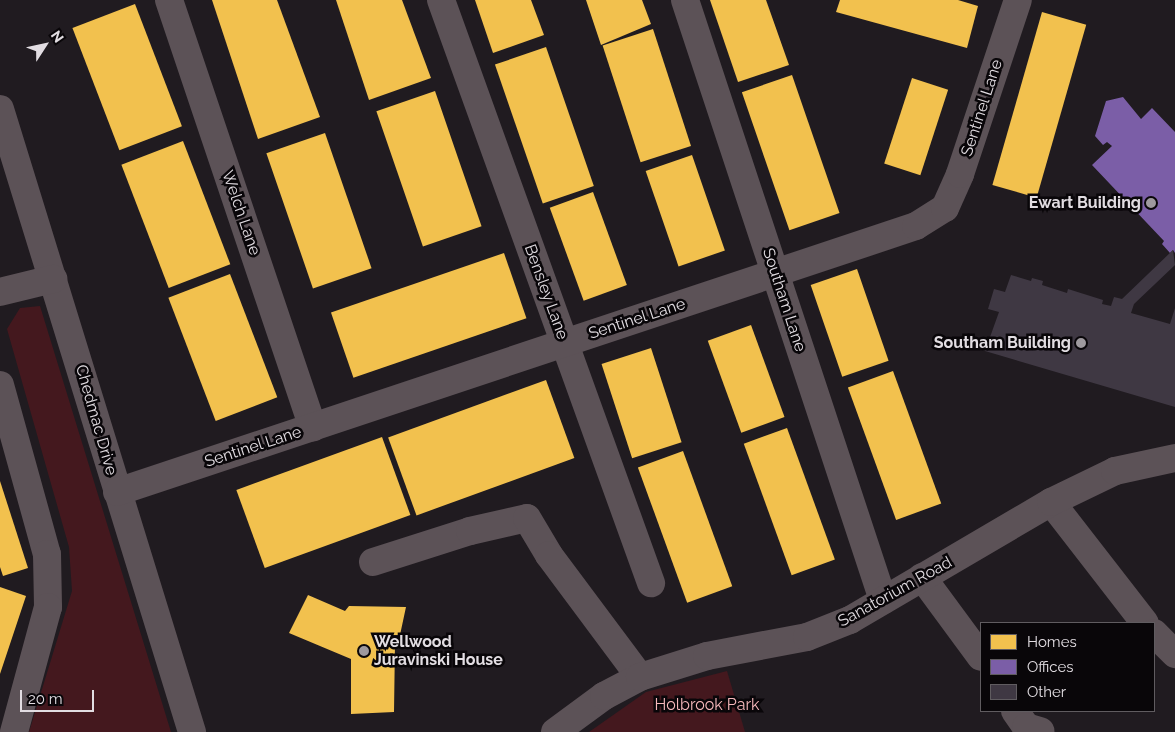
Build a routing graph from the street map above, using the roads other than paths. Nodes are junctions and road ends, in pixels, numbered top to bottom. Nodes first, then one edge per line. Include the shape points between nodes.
1 (169, 0) edge
2 (441, 0) edge
3 (686, 0) edge
4 (1018, 0) edge
5 (0, 109) edge
6 (775, 272) junction
7 (53, 279) junction
8 (0, 292) edge
9 (565, 343) junction
10 (0, 385) edge
11 (313, 427) junction
12 (1175, 458) edge
13 (117, 492) junction
14 (1051, 502) junction
15 (373, 562) dead end
16 (930, 573) junction
17 (651, 583) dead end
18 (883, 600) junction
19 (1144, 622) edge
20 (980, 623) edge
21 (1155, 634) edge
22 (1175, 654) edge
23 (980, 655) edge
24 (640, 677) junction
25 (1016, 712) edge
26 (1040, 721) edge
27 (14, 732) edge
28 (192, 732) edge
29 (555, 732) edge

1 - 11 street, Welch Lane
2 - 9 street, Bensley Lane
3 - 6 street, Southam Lane
4 - 6 street, Sentinel Lane via 960,174 945,208 916,226
5 - 7 street, Chedmac Drive
6 - 9 street, Sentinel Lane
6 - 18 street, Southam Lane
7 - 8 street
7 - 13 street, Chedmac Drive
9 - 11 street, Sentinel Lane
9 - 17 street, Bensley Lane
10 - 27 street via 47,554 48,607
11 - 13 street, Sentinel Lane
12 - 14 street, Sanatorium Road via 1115,471
13 - 28 street, Chedmac Drive
14 - 16 street, Sanatorium Road
14 - 19 street
15 - 24 street via 470,531 527,518 549,555
16 - 18 street, Sanatorium Road
16 - 20 street
16 - 23 street
18 - 24 street, Sanatorium Road via 850,620 806,637 707,656
21 - 22 street
24 - 29 street, Sanatorium Road via 604,696
25 - 26 street via 1026,727

